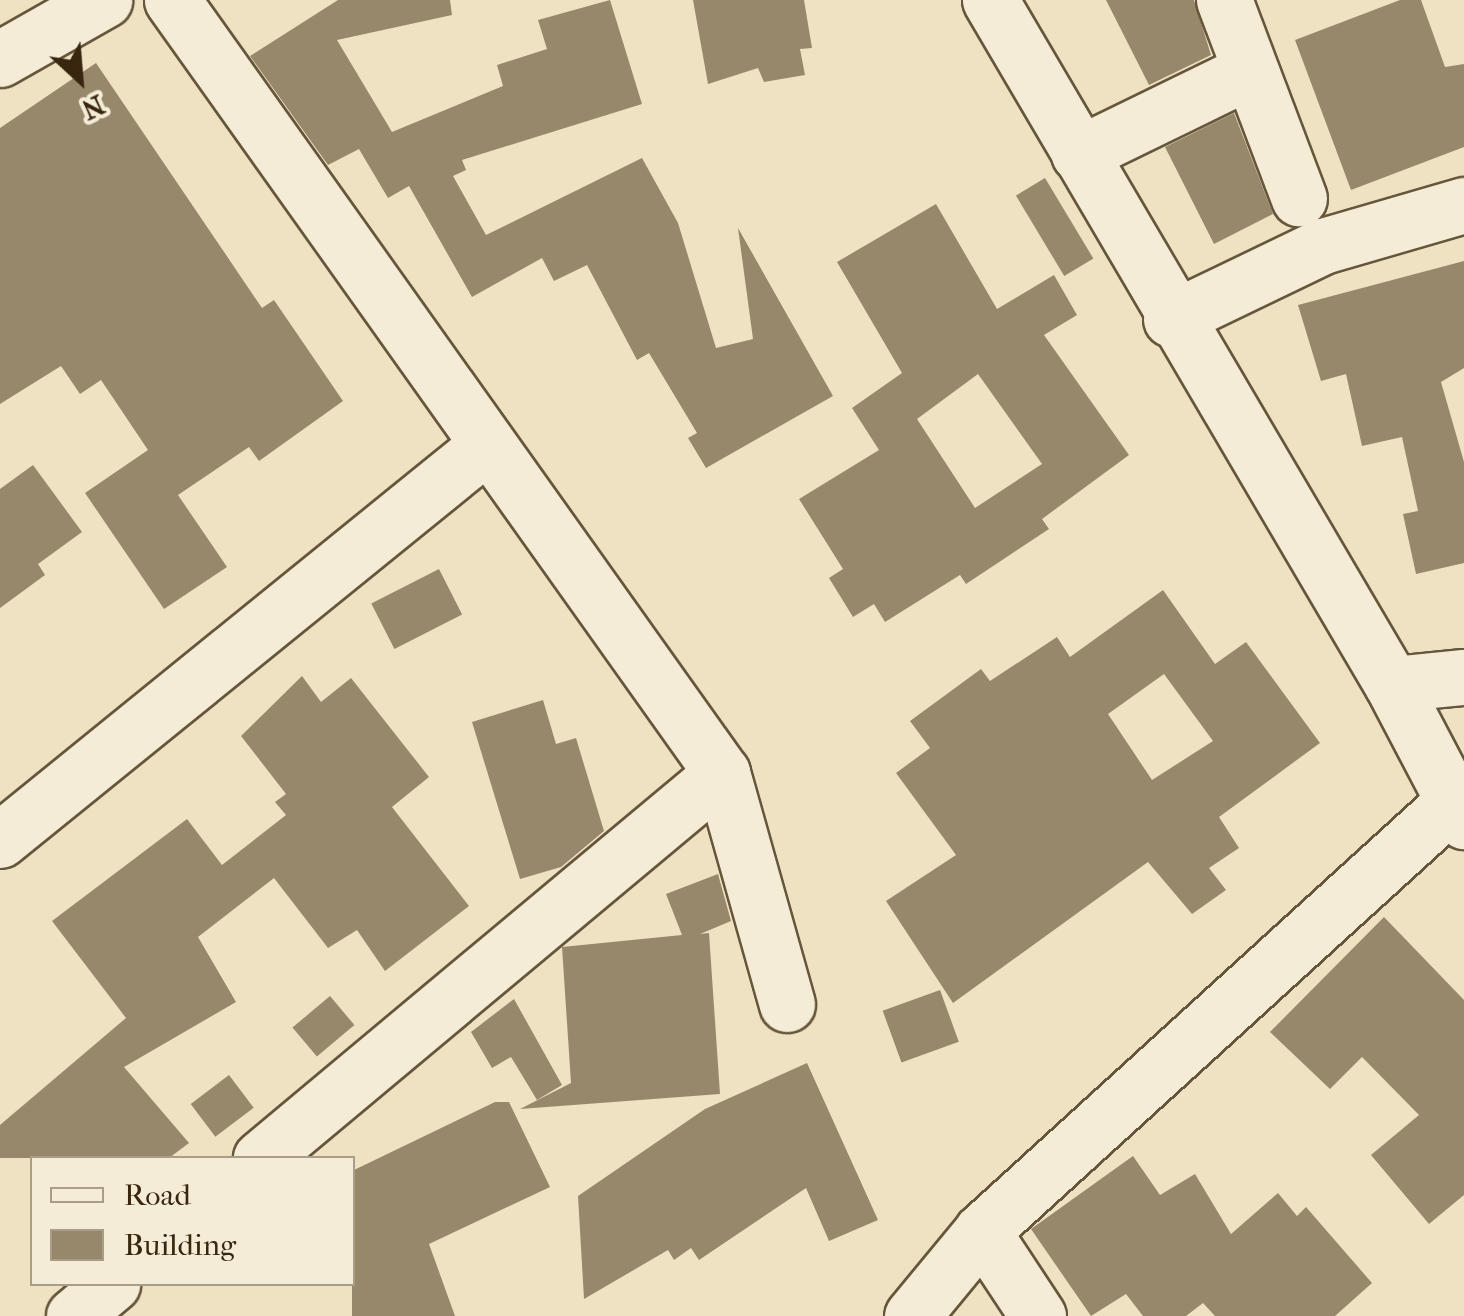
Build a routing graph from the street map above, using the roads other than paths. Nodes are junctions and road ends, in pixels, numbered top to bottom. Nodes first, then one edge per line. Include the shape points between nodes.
1 (104, 0) edge
2 (172, 0) edge
3 (990, 0) edge
4 (1224, 0) edge
5 (0, 59) edge
6 (1249, 71) junction
7 (1078, 154) junction
8 (1299, 198) dead end
9 (1464, 205) edge
10 (1171, 320) junction
11 (486, 446) junction
12 (1464, 677) edge
13 (1392, 684) junction
14 (722, 773) junction
15 (1458, 813) edge
16 (0, 840) edge
17 (787, 1004) dead end
18 (263, 1156) edge
19 (982, 1231) junction
20 (110, 1286) edge
21 (74, 1316) edge
22 (912, 1316) edge
23 (1038, 1316) edge

1 - 5 street
2 - 11 street
3 - 7 street
4 - 6 street
6 - 7 street
6 - 8 street
7 - 10 street
9 - 10 street via 1323,246
10 - 13 street
11 - 14 street via 694,724
11 - 16 street
12 - 13 street
13 - 15 street
14 - 17 street
14 - 18 street
15 - 19 street
19 - 22 street
19 - 23 street
20 - 21 street

